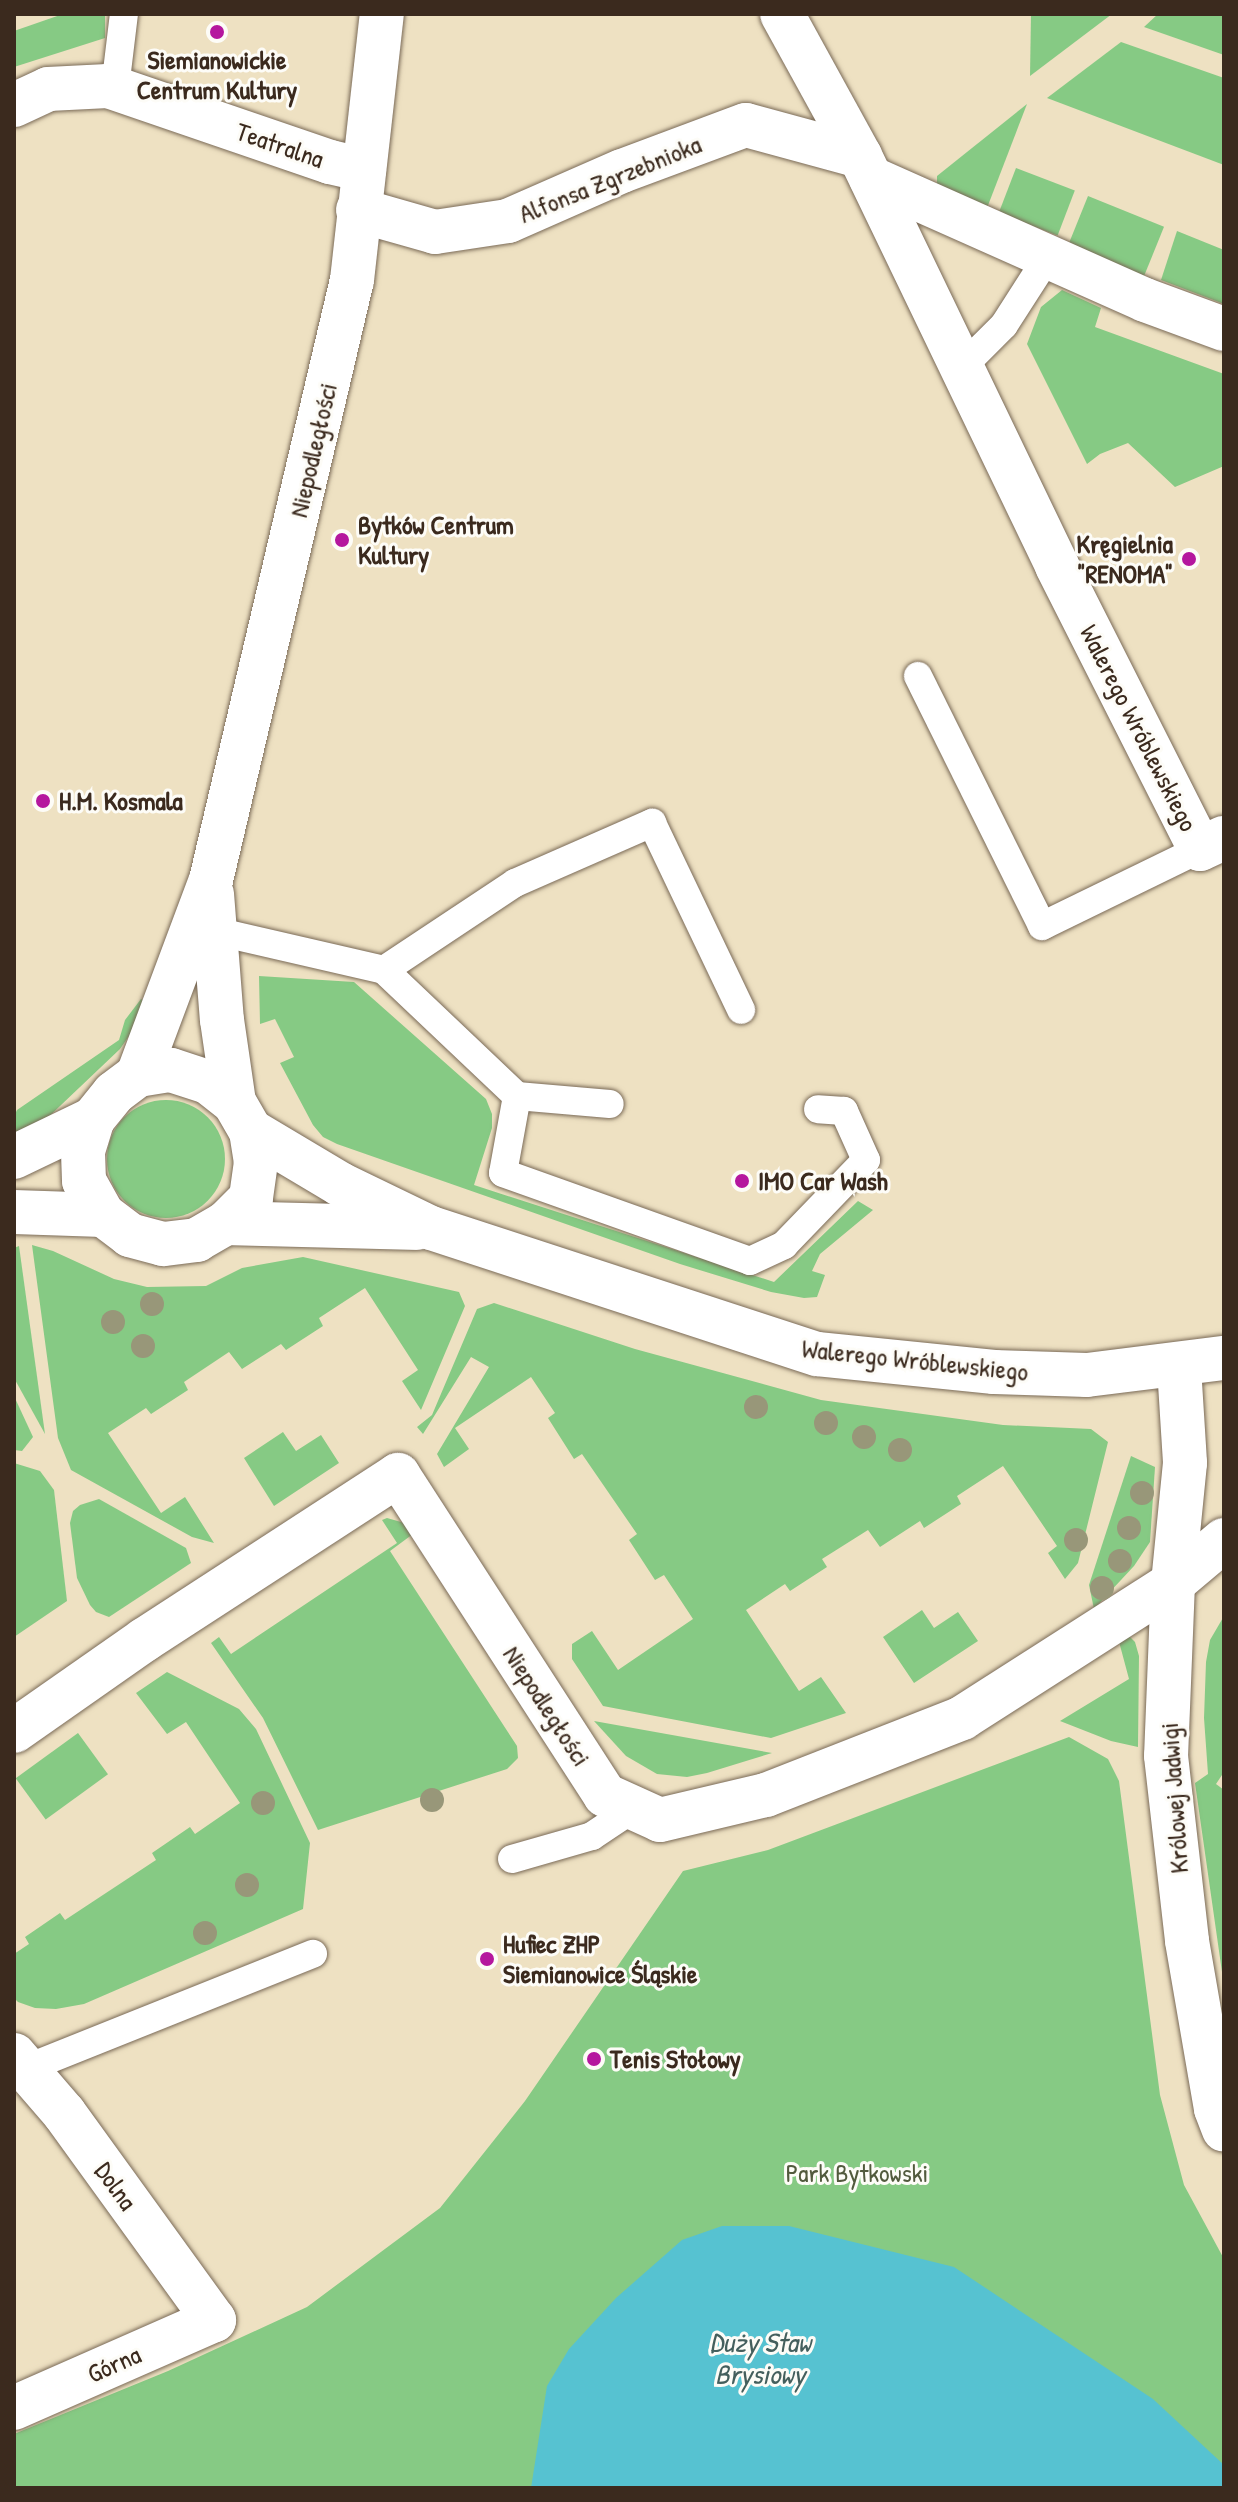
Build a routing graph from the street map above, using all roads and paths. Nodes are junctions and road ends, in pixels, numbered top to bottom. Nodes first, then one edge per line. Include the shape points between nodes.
1 (124, 14) edge
2 (382, 14) edge
3 (782, 14) edge
4 (115, 88) junction
5 (14, 105) edge
6 (865, 167) junction
7 (361, 190) junction
8 (1047, 258) junction
9 (1224, 329) edge
10 (962, 367) junction
11 (918, 676) dead end
12 (1212, 843) edge
13 (204, 929) junction
14 (384, 970) junction
15 (741, 1010) dead end
16 (138, 1075) junction
17 (517, 1096) junction
18 (610, 1104) dead end
19 (818, 1109) dead end
20 (243, 1116) junction
21 (93, 1119) junction
22 (14, 1157) edge
23 (14, 1212) edge
24 (103, 1215) junction
25 (226, 1223) junction
26 (431, 1228) junction
27 (1224, 1358) edge
28 (1179, 1367) junction
29 (1224, 1540) edge
30 (1173, 1583) junction
31 (14, 1731) edge
32 (634, 1808) junction
33 (512, 1859) dead end
34 (313, 1954) dead end
35 (19, 2066) edge
36 (1224, 2130) edge
37 (214, 2320) joint
38 (14, 2408) edge

1 - 4 lane
2 - 7 street, Niepodległości
3 - 6 street
4 - 5 street, Teatralna via 48,89
4 - 7 street, Teatralna via 330,162
6 - 7 street, Alfonsa Zgrzebnioka via 746,125 508,221 435,232
6 - 8 street, Alfonsa Zgrzebnioka
6 - 10 street, Walerego Wróblewskiego
7 - 13 street, Niepodległości via 352,280 211,880
8 - 9 street
8 - 10 lane via 1004,325
10 - 12 street, Walerego Wróblewskiego via 1057,566
11 - 12 lane via 1042,926
13 - 14 lane
13 - 16 street, Niepodległości
13 - 20 street, Niepodległości
14 - 15 lane via 515,883 652,823
14 - 17 lane
16 - 20 street via 171,1070 208,1082
16 - 21 street
17 - 18 lane
17 - 19 lane via 503,1173 750,1261 784,1245 866,1160 844,1111
20 - 25 street via 256,1162 251,1198
20 - 26 street, Walerego Wróblewskiego via 340,1184
21 - 22 street
21 - 24 street via 83,1151 84,1181
23 - 24 street
24 - 25 street via 130,1235 163,1244 197,1240
25 - 26 street, Walerego Wróblewskiego
26 - 28 street, Walerego Wróblewskiego via 817,1354 1072,1375
27 - 28 street, Walerego Wróblewskiego
28 - 30 street, Królowej Jadwigi via 1185,1463
29 - 30 street, Niepodległości
30 - 32 street, Niepodległości via 962,1718 766,1795 660,1820
30 - 36 street, Królowej Jadwigi via 1166,1756 1187,1941
31 - 32 street, Niepodległości via 398,1475 605,1795
32 - 33 lane via 592,1836
34 - 35 lane
35 - 37 street, Dolna
37 - 38 street, Górna

